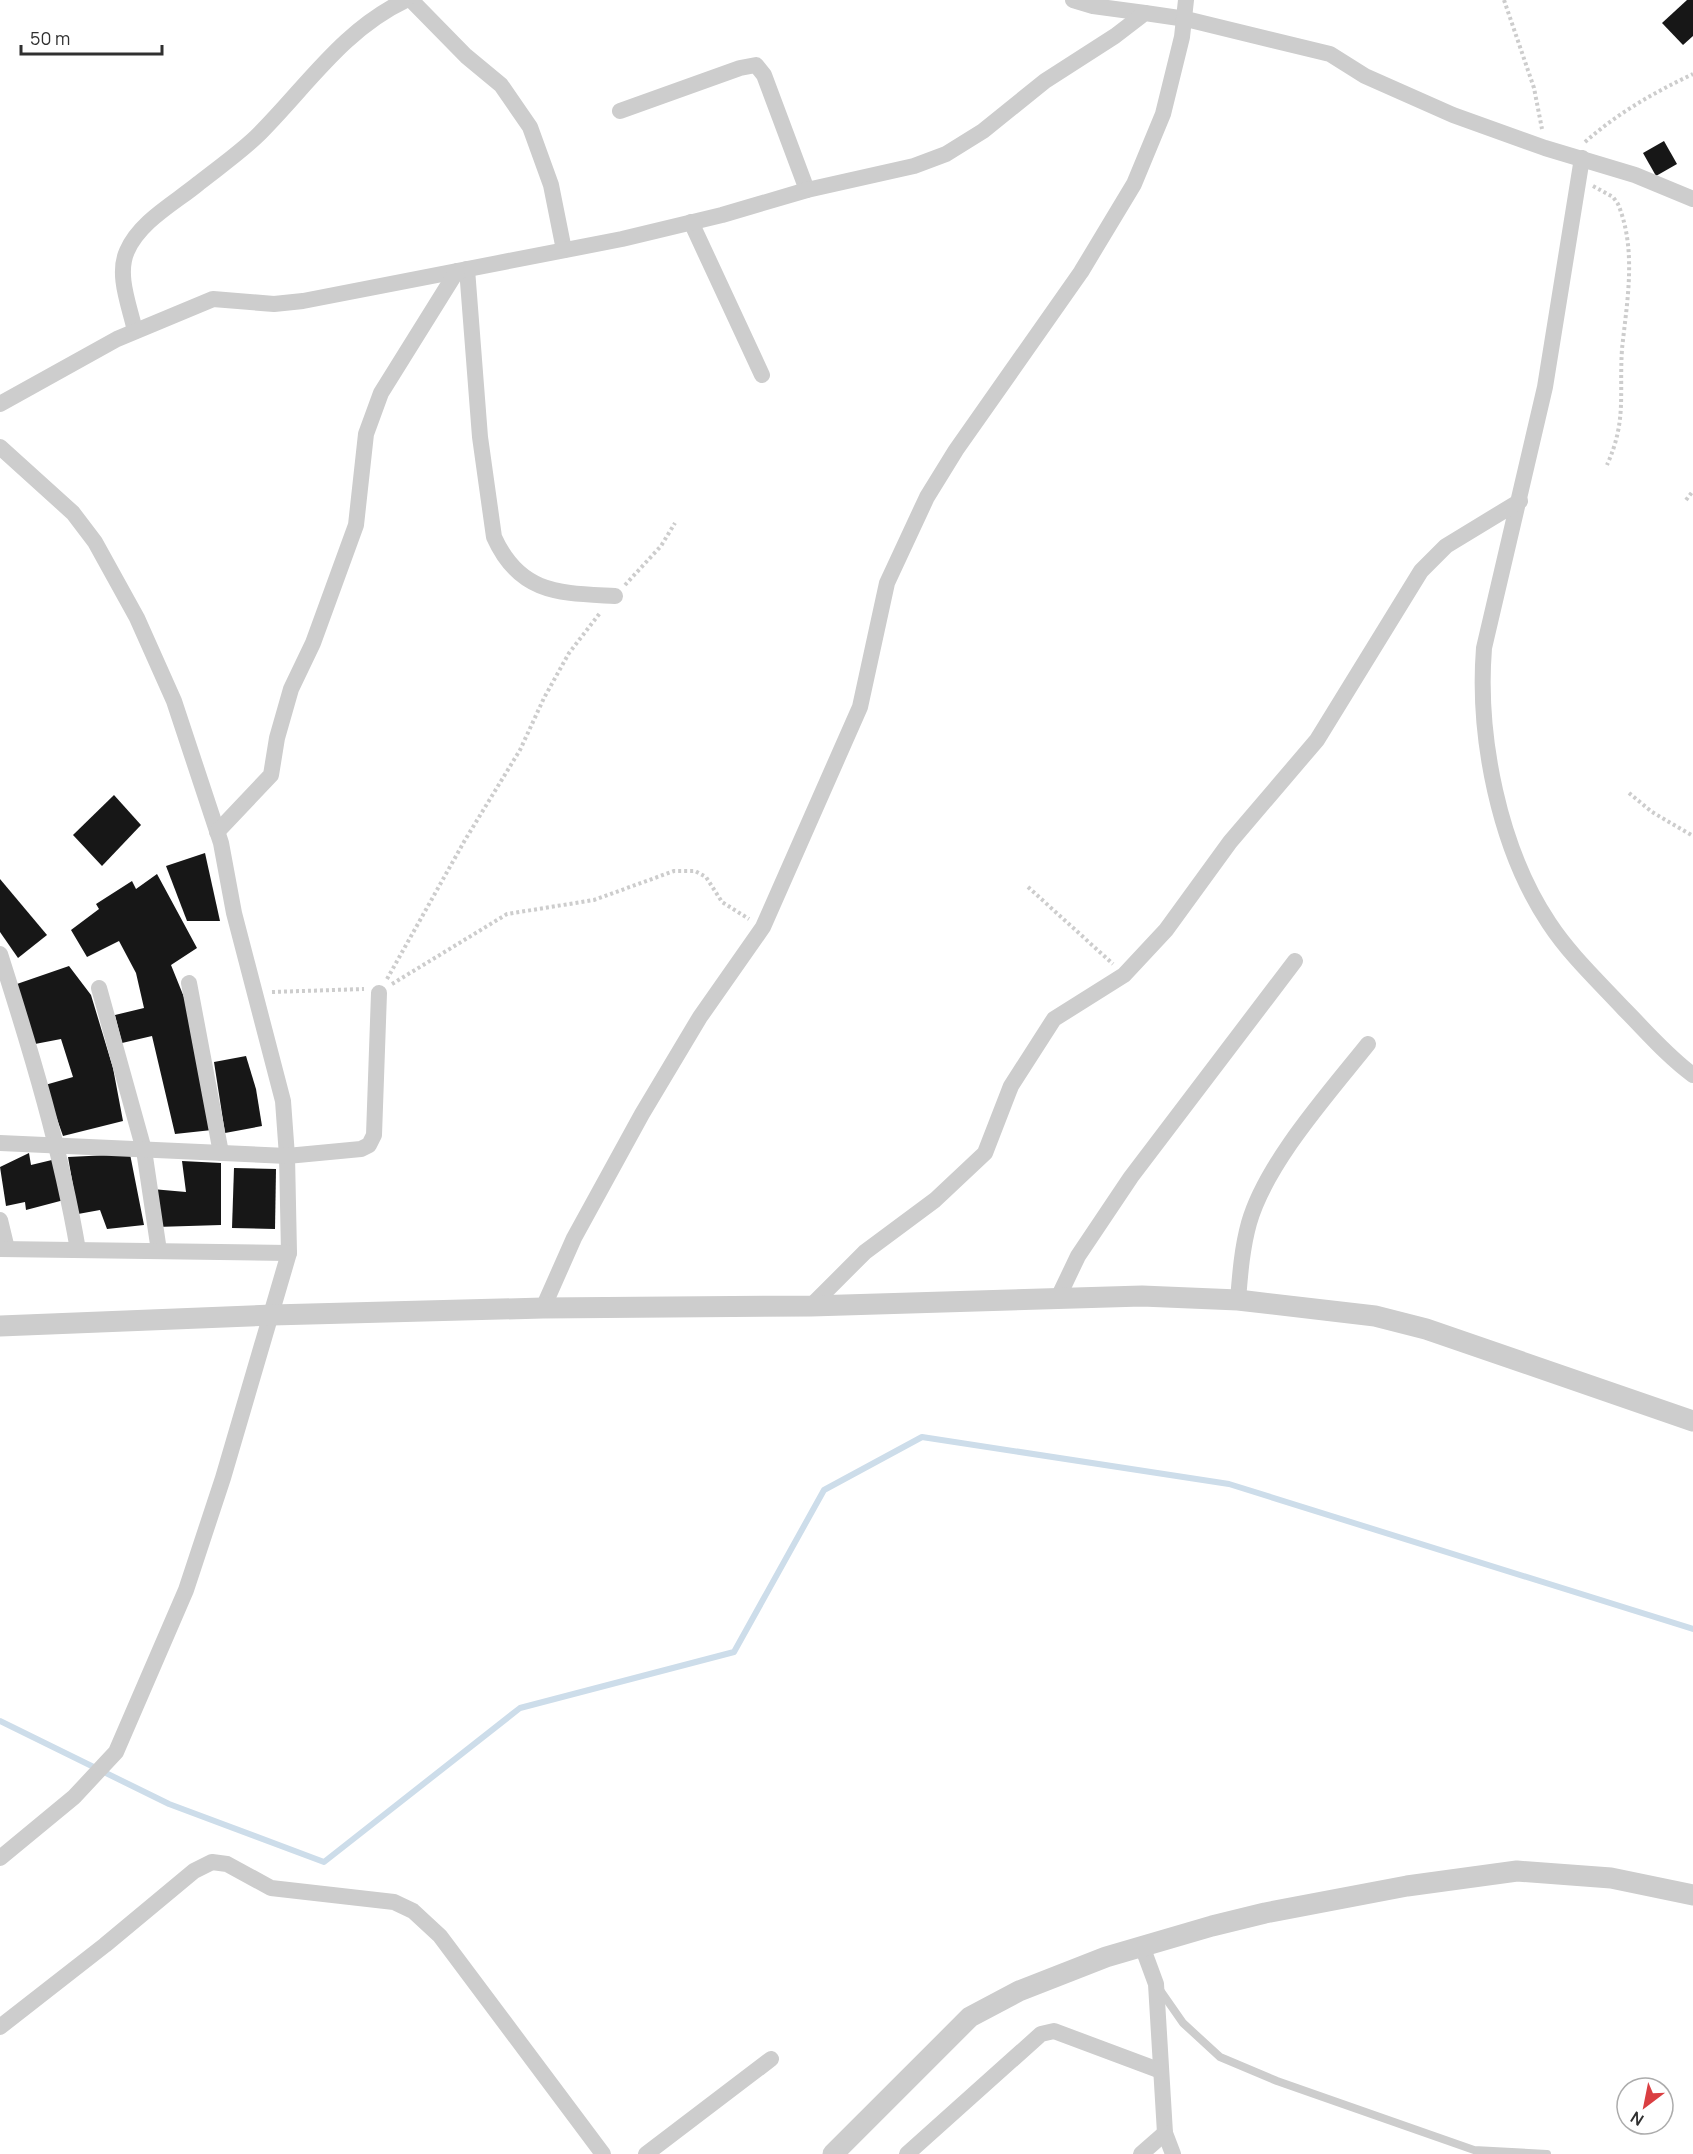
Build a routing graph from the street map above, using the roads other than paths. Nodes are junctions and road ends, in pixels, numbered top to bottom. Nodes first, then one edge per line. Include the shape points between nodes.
1 (406, 0) edge
2 (411, 0) edge
3 (1073, 0) edge
4 (1186, 0) edge
5 (1145, 13) junction
6 (1186, 20) junction
7 (620, 111) dead end
8 (1576, 157) junction
9 (807, 190) junction
10 (1693, 199) edge
11 (691, 222) junction
12 (564, 250) junction
13 (462, 270) junction
14 (135, 331) junction
15 (762, 375) dead end
16 (0, 404) edge
17 (0, 447) edge
18 (1520, 501) junction
19 (615, 596) road end
20 (217, 832) junction
21 (0, 954) edge
22 (1295, 961) dead end
23 (189, 983) dead end
24 (99, 988) dead end
25 (379, 993) road end
26 (1368, 1044) dead end
27 (1693, 1075) edge
28 (0, 1143) edge
29 (56, 1147) junction
30 (144, 1150) junction
31 (221, 1154) junction
32 (287, 1156) junction
33 (0, 1220) edge
34 (4, 1249) edge
35 (78, 1250) junction
36 (159, 1251) junction
37 (289, 1253) junction
38 (1057, 1300) junction
39 (1238, 1300) junction
40 (811, 1306) junction
41 (543, 1308) junction
42 (272, 1315) junction
43 (0, 1326) edge
44 (1693, 1421) edge
45 (0, 1858) edge
46 (1693, 1895) edge
47 (1142, 1946) junction
48 (1156, 1984) junction
49 (0, 2027) edge
50 (771, 2059) dead end
51 (1161, 2071) junction
52 (1164, 2133) junction
53 (603, 2154) edge
54 (646, 2154) edge
55 (833, 2154) edge
56 (907, 2154) edge
57 (1141, 2154) edge
58 (1173, 2154) edge
59 (1547, 2154) edge

1 - 14 street via 343,42 254,139 167,205 133,241 124,259 123,274
2 - 12 street via 501,85 530,127 552,184
3 - 5 street
4 - 6 street
5 - 6 street
5 - 9 street via 946,154 915,166
6 - 8 street via 1330,54 1404,94
6 - 41 street via 1163,114 1134,184 1081,272 956,450 923,506 887,583 860,707 763,927 700,1017 642,1114 574,1238
7 - 9 street via 756,65 770,89
8 - 10 street
8 - 18 street via 1579,179 1557,322
9 - 11 street
11 - 12 street
11 - 15 street
12 - 13 street
13 - 14 street via 303,302 274,304 213,298
13 - 19 street via 480,437 494,537 500,550 516,570 548,590
13 - 20 street via 381,393 372,413 361,468 356,525 313,643 288,698 271,775
14 - 16 street
17 - 20 street via 73,513 112,571 174,701
18 - 27 street via 1489,623 1482,676 1490,764 1513,852 1536,904 1564,945
18 - 40 street via 1446,546 1421,571 1307,754 1262,803 1166,930 1124,975 1054,1019 1011,1086 985,1153 935,1200 865,1252
20 - 32 street via 283,1101
21 - 29 street
22 - 38 street via 1124,1186 1078,1256
23 - 31 street
24 - 30 street
25 - 32 street via 374,1135 369,1145
26 - 39 street via 1299,1134 1260,1196 1250,1222
28 - 29 street
29 - 30 street
29 - 35 street
30 - 31 street
30 - 36 street
31 - 32 street
32 - 37 street
33 - 34 street
34 - 35 street
35 - 36 street
36 - 37 street
37 - 42 street
38 - 39 street via 1142,1296
38 - 40 street
39 - 44 street via 1375,1316 1426,1329
40 - 41 street
41 - 42 street
42 - 43 street
42 - 45 street via 186,1590 116,1752 74,1797
46 - 47 street via 1611,1878 1517,1871 1407,1886 1265,1913
47 - 48 street
47 - 55 street via 1018,1991 970,2018
48 - 51 street
48 - 59 lane via 1182,2023 1220,2057 1474,2150
49 - 53 street via 194,1871 212,1862 227,1864 271,1888 394,1902 413,1911 440,1936
50 - 54 street
51 - 52 street
51 - 56 street via 1054,2031 1041,2034
52 - 57 street
52 - 58 street

